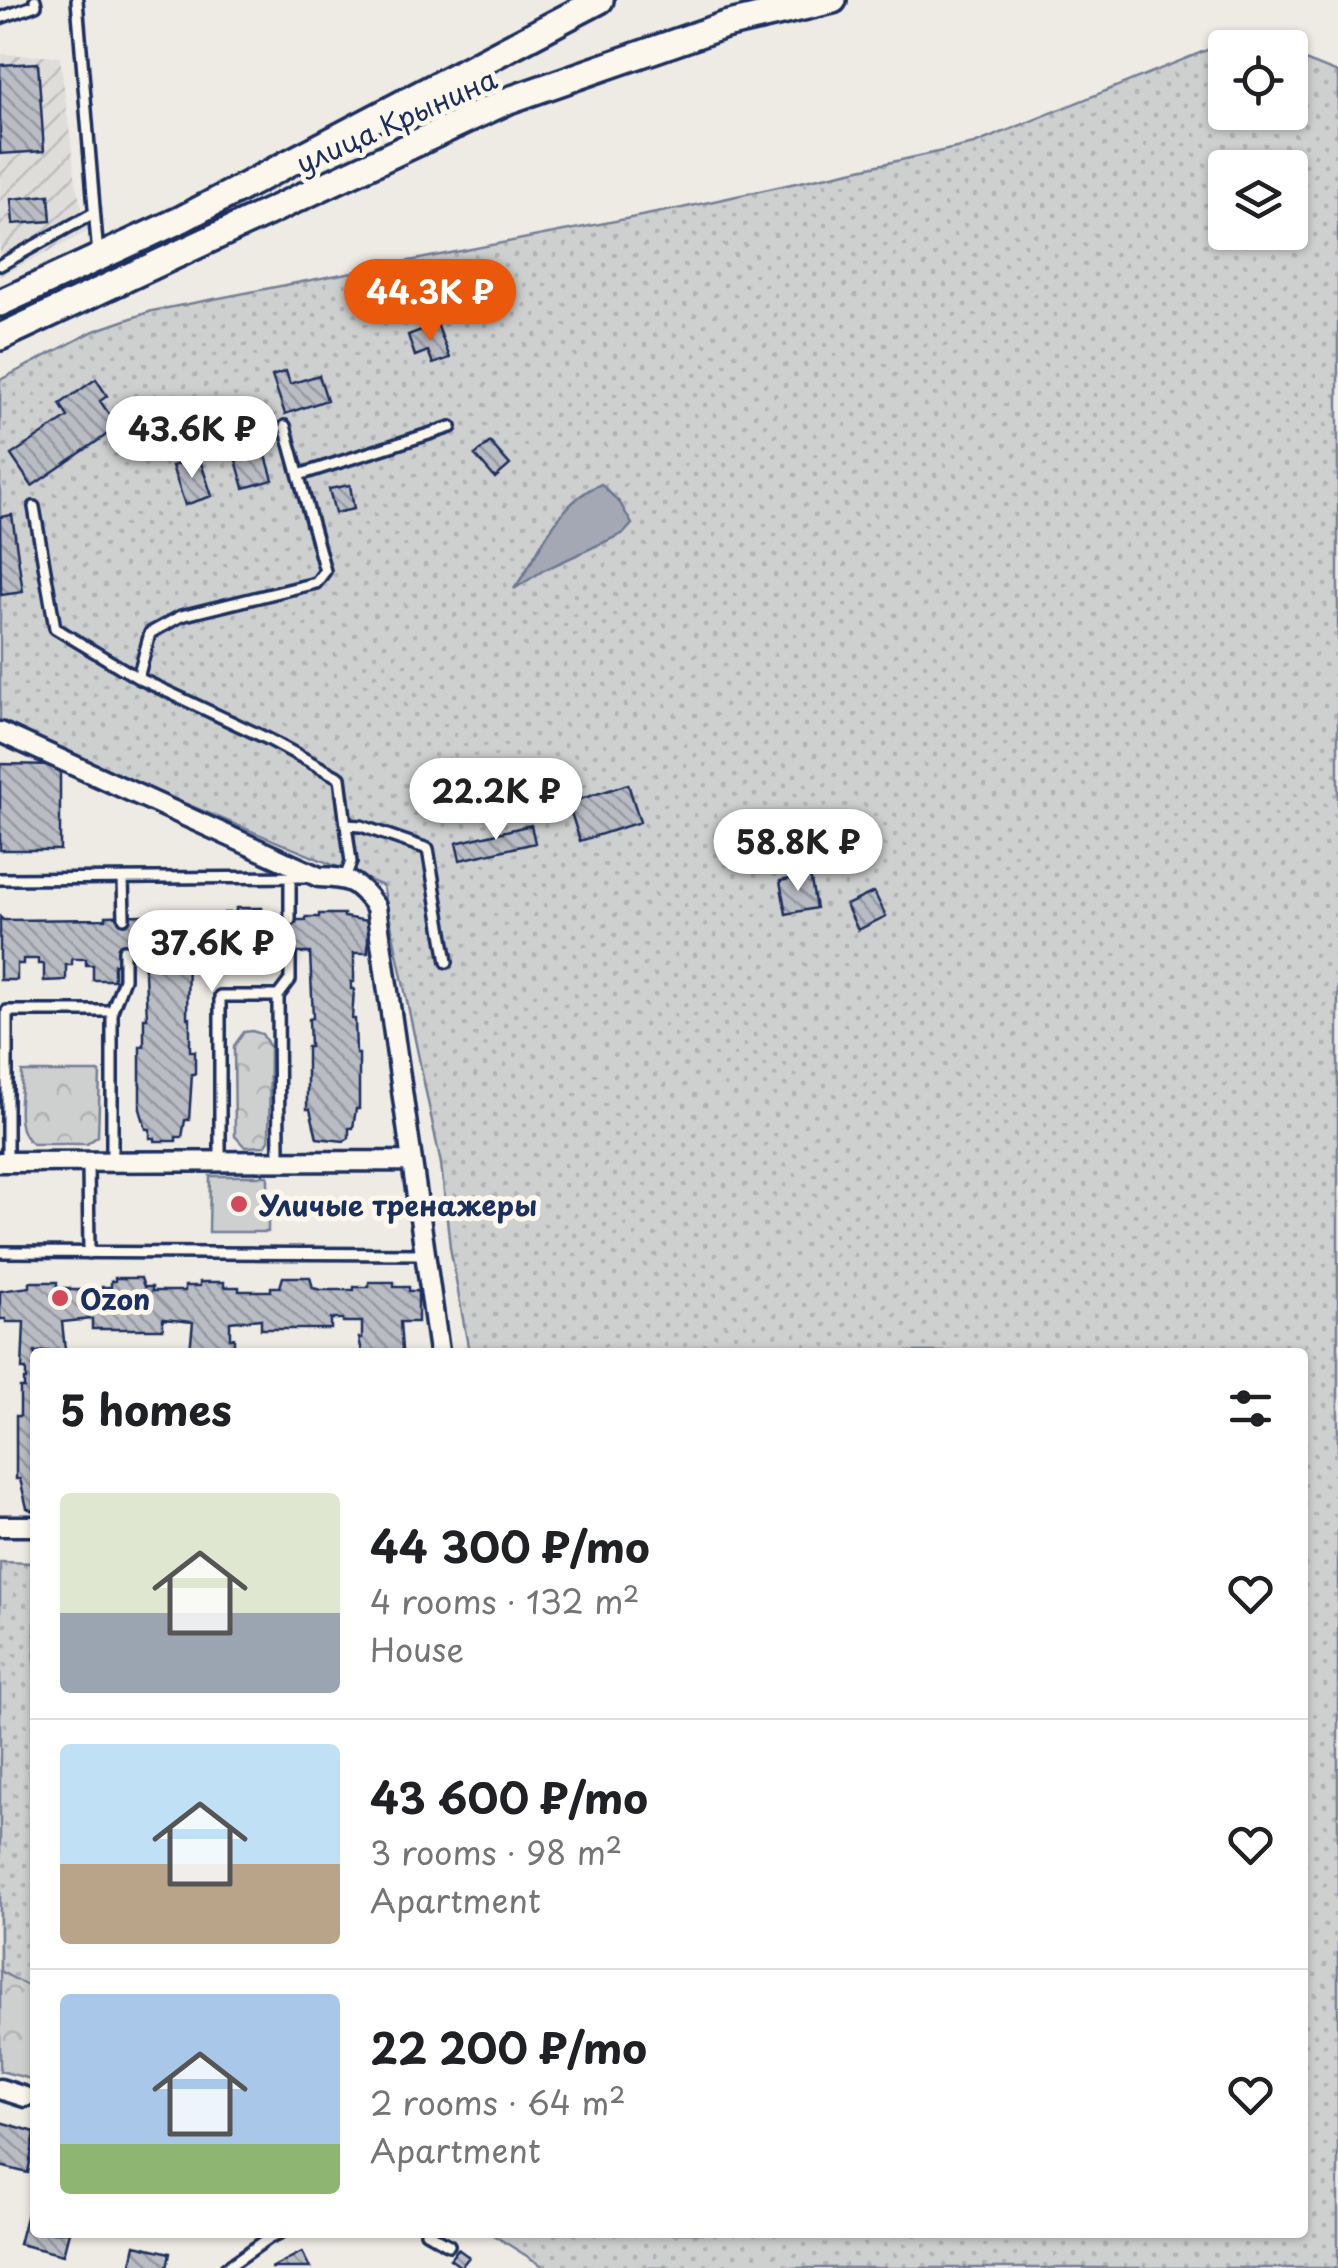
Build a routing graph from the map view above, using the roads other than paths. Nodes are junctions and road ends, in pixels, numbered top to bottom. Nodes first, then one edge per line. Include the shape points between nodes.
1 (35, 0) edge
2 (77, 0) edge
3 (600, 0) edge
4 (833, 0) edge
5 (0, 18) edge
6 (92, 214) junction
7 (98, 258) junction
8 (0, 265) edge
9 (0, 304) edge
10 (0, 337) edge
11 (286, 426) dead end
12 (451, 428) dead end
13 (299, 476) junction
14 (34, 507) dead end
15 (138, 678) junction
16 (0, 732) edge
17 (346, 824) junction
18 (123, 878) junction
19 (290, 878) junction
20 (319, 878) junction
21 (345, 878) junction
22 (0, 879) edge
23 (124, 918) dead end
24 (290, 920) dead end
25 (124, 950) dead end
26 (290, 953) dead end
27 (447, 962) dead end
28 (278, 996) junction
29 (0, 1002) edge
30 (7, 1011) junction
31 (112, 1011) junction
32 (412, 1161) junction
33 (4, 1162) edge
34 (88, 1162) junction
35 (112, 1162) junction
36 (220, 1162) junction
37 (278, 1162) junction
38 (0, 1252) edge
39 (89, 1252) junction
40 (428, 1254) junction
41 (439, 1348) edge
42 (0, 1526) edge
43 (30, 1526) edge
44 (0, 2089) edge
45 (26, 2097) dead end
46 (269, 2238) edge
47 (437, 2238) edge
48 (449, 2245) dead end
49 (226, 2268) edge

1 - 5 lane via 36,6
2 - 6 lane
3 - 7 main road, улица Крынина
4 - 10 main road, улица Крынина via 725,25 509,100
6 - 7 lane
6 - 8 lane
7 - 9 main road, улица Крынина
11 - 13 lane
12 - 13 lane
13 - 15 lane via 322,552 325,571 316,583 181,616 150,632
14 - 15 lane via 55,628
15 - 17 lane via 340,778
16 - 20 street
17 - 21 lane
17 - 27 lane via 428,850
18 - 19 lane
18 - 22 lane
18 - 23 lane
19 - 20 lane
19 - 24 lane
20 - 21 street
21 - 32 street via 376,906
25 - 31 lane via 124,979
26 - 28 lane via 290,980
28 - 36 lane via 220,996
28 - 37 lane
29 - 30 lane
30 - 31 lane
30 - 33 lane
31 - 35 lane
32 - 37 street
32 - 40 street
33 - 34 street
34 - 35 street
34 - 39 lane
35 - 36 street
36 - 37 street
38 - 39 lane
39 - 40 lane
40 - 41 street
42 - 43 street
44 - 45 street
46 - 49 lane
47 - 48 lane

